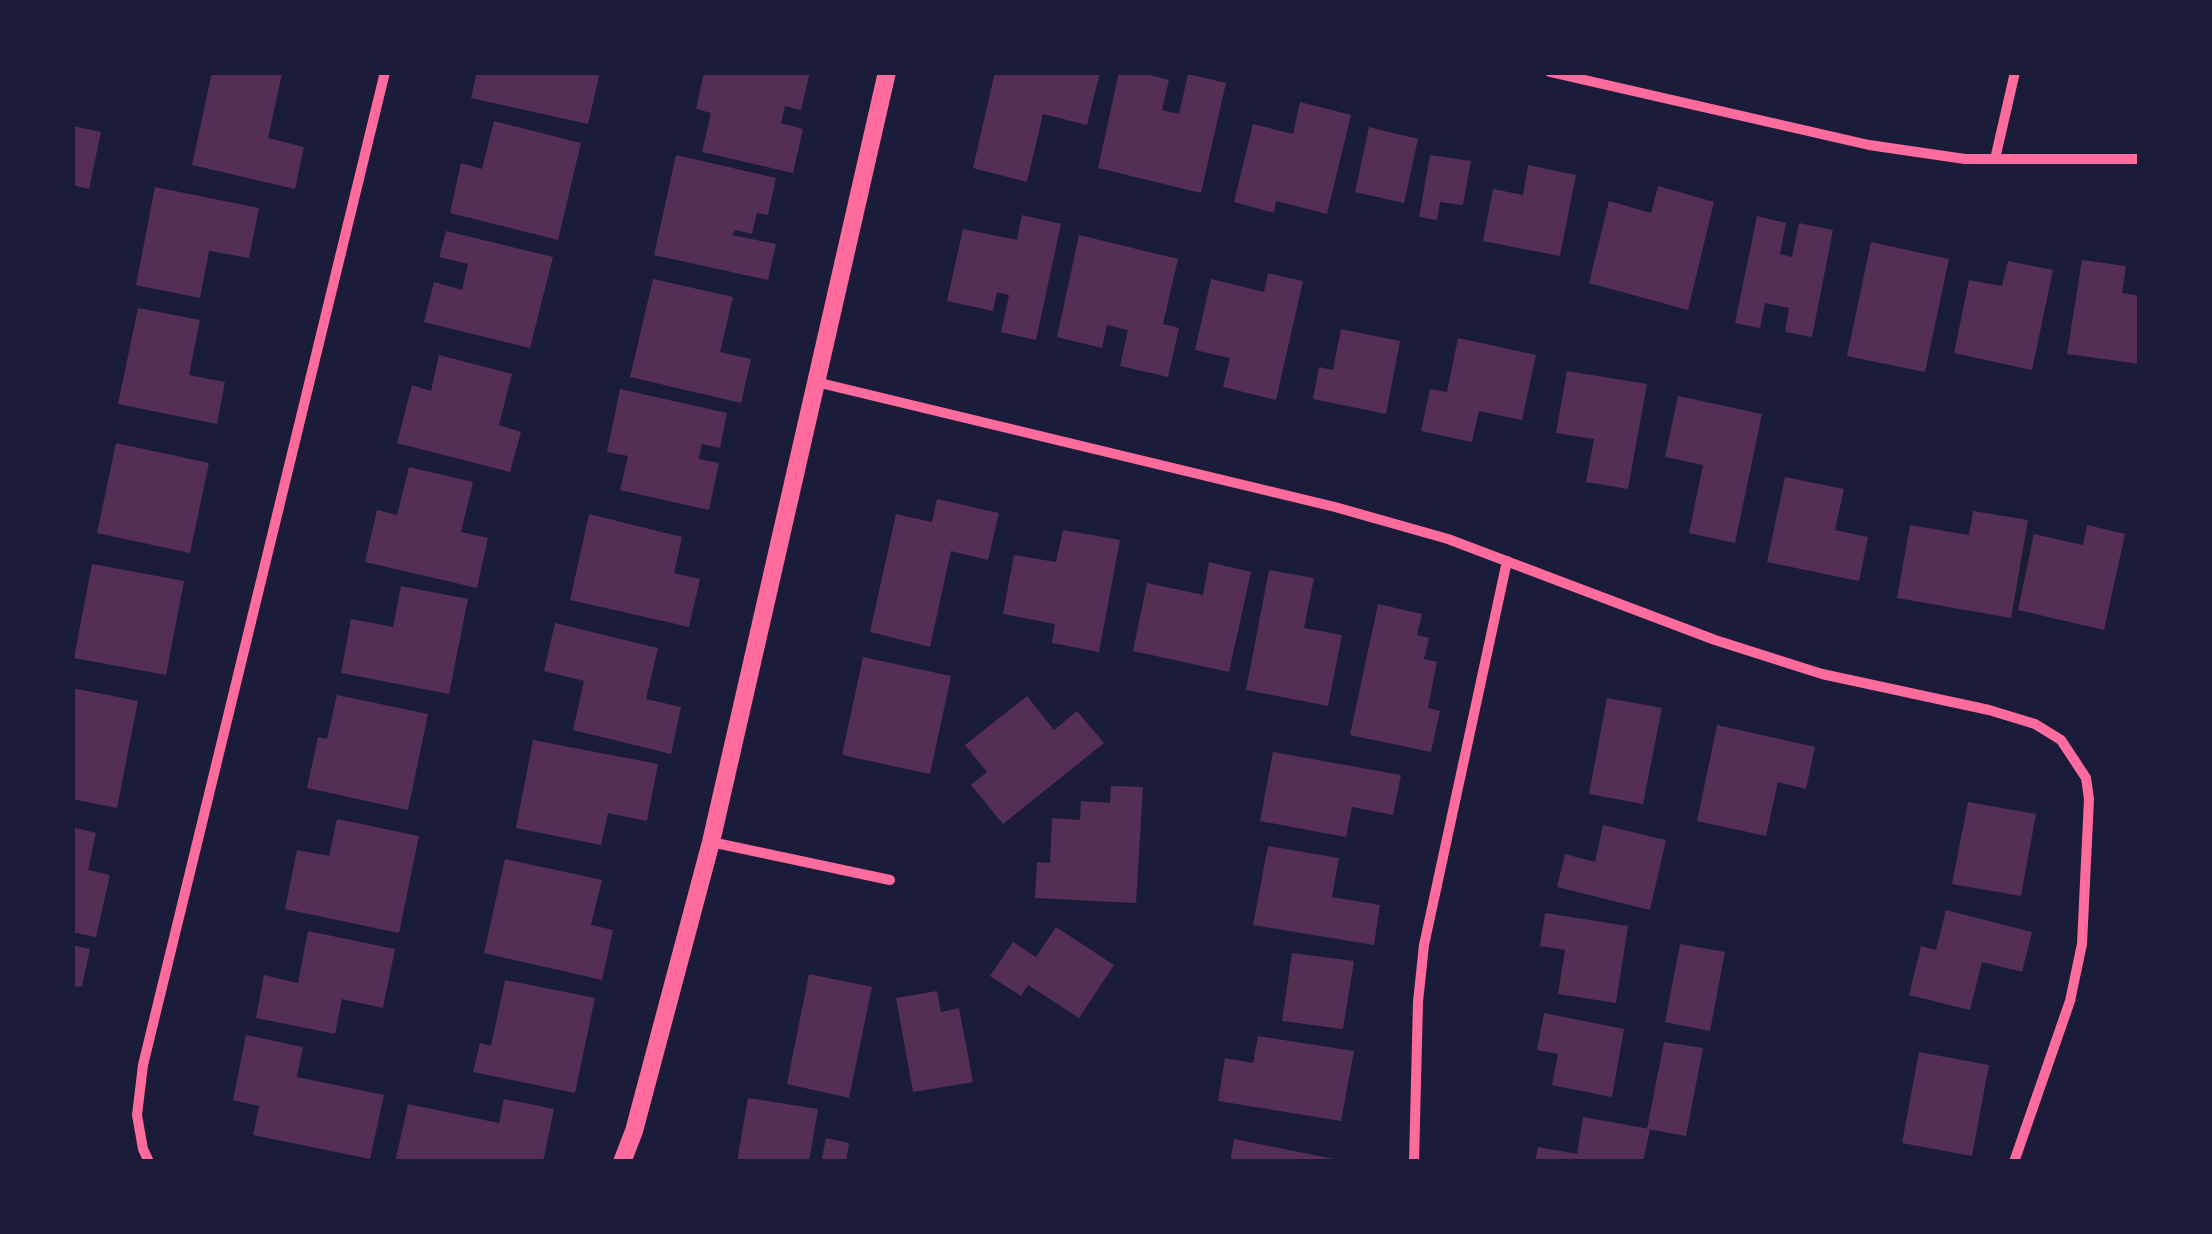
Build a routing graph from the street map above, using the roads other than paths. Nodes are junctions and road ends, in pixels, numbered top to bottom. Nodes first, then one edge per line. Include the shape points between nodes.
1 (385, 72) edge
2 (888, 72) edge
3 (1550, 72) edge
4 (2016, 72) edge
5 (2140, 158) edge
6 (1994, 159) junction
7 (816, 382) junction
8 (1507, 561) junction
9 (710, 842) junction
10 (890, 880) dead end
11 (150, 1162) edge
12 (622, 1162) edge
13 (1414, 1162) edge
14 (2014, 1162) edge

1 - 11 street via 143,1065 137,1115
2 - 7 street
3 - 6 street via 1869,144
4 - 6 street
5 - 6 street
7 - 8 street via 1335,507
7 - 9 street
8 - 13 street via 1424,945
8 - 14 street via 1733,646 2035,724 2061,740 2086,778 2089,799 2082,944 2070,1001
9 - 10 street
9 - 12 street

